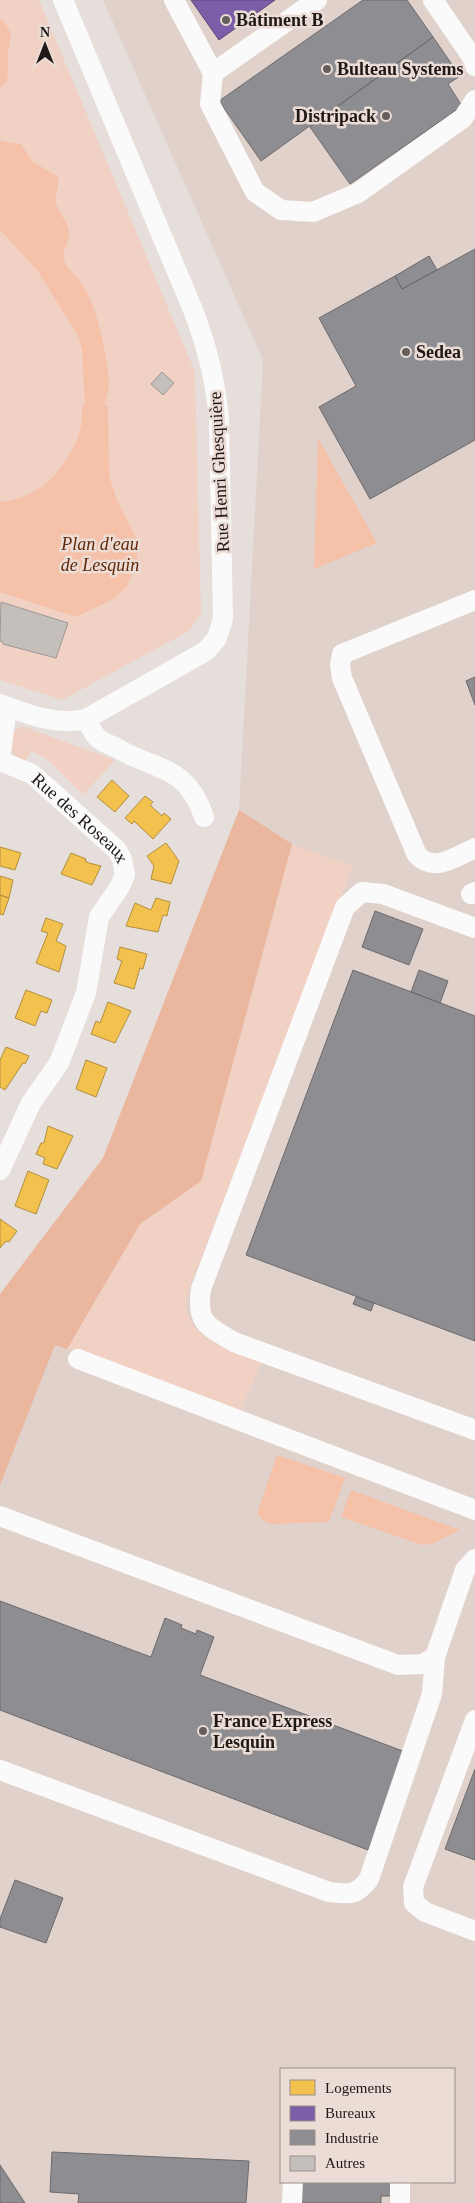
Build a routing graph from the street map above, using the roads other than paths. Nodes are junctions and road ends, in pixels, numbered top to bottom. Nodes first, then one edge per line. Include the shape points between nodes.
1 (64, 0) edge
2 (174, 0) edge
3 (317, 0) edge
4 (433, 0) edge
5 (475, 66) edge
6 (213, 73) junction
7 (475, 100) edge
8 (475, 600) edge
9 (4, 706) edge
10 (86, 719) junction
11 (0, 760) edge
12 (204, 817) dead end
13 (475, 848) edge
14 (475, 928) edge
15 (0, 1170) edge
16 (78, 1359) dead end
17 (475, 1430) edge
18 (475, 1510) edge
19 (0, 1516) edge
20 (475, 1558) edge
21 (435, 1656) junction
22 (475, 1720) edge
23 (0, 1770) edge
24 (475, 1931) edge
25 (293, 2183) edge
26 (400, 2183) edge
27 (292, 2203) edge
28 (400, 2203) edge

1 - 10 street, Rue Henri Ghesquière via 200,327 213,376 219,421 224,594 222,629 212,645 195,659
2 - 6 street
3 - 6 street
4 - 5 street
6 - 7 street via 210,104 255,192 281,210 313,212 358,193 463,118
8 - 13 street via 342,654 340,665 342,678 417,855 424,863 434,865
9 - 10 street, Rue Henri Ghesquière via 52,720
9 - 11 street
10 - 12 street via 96,736 112,746 183,779 198,799
11 - 15 street, Rue des Roseaux via 32,774 117,850 125,866 125,875 99,917 86,993 59,1063 32,1103
14 - 17 street via 384,894 362,892 345,907 201,1289 199,1307 206,1326 234,1342
16 - 18 street
19 - 21 street via 398,1665 423,1664
20 - 21 street via 465,1570
21 - 23 street via 432,1694 369,1879 360,1890 349,1894 329,1892
22 - 24 street via 412,1887 414,1902 425,1912
25 - 27 street
26 - 28 street

